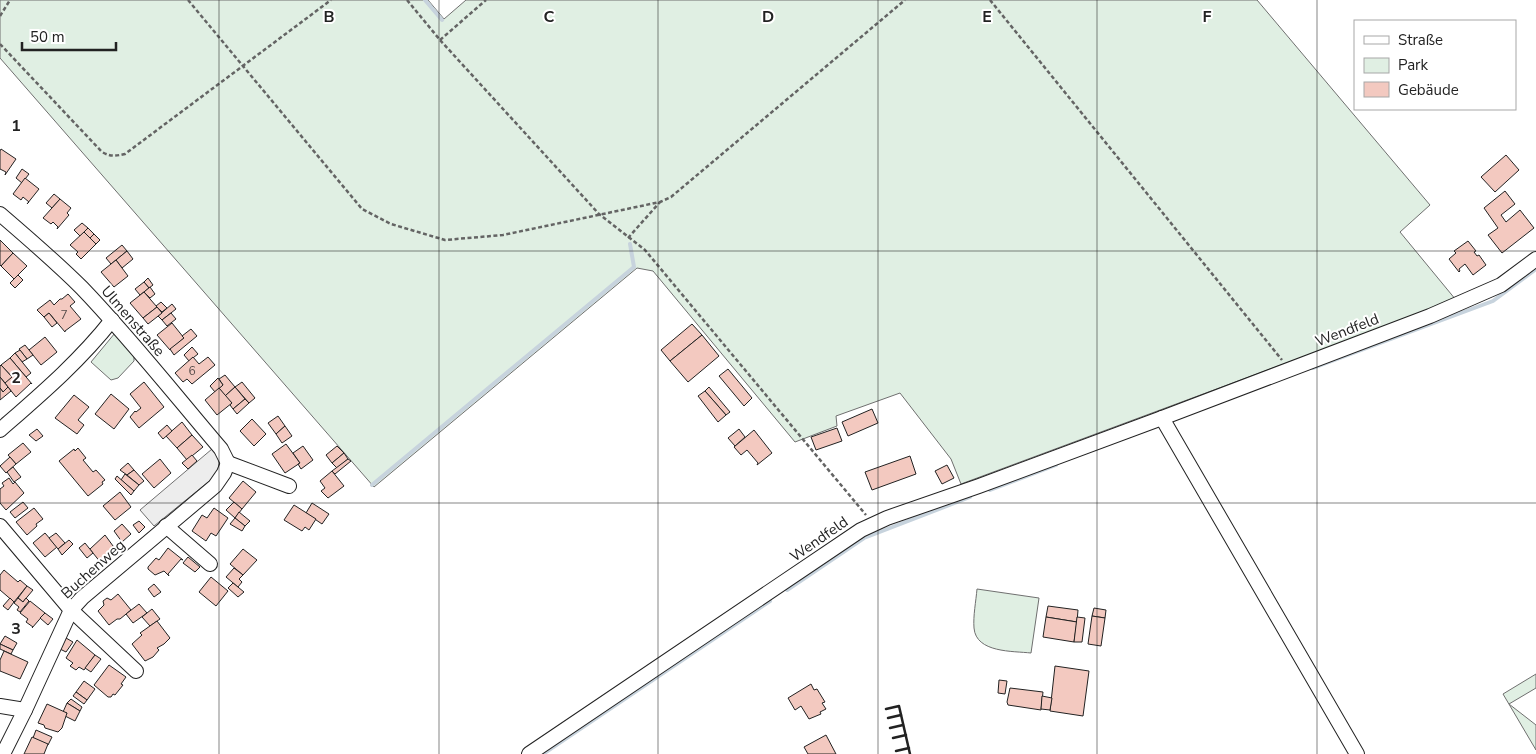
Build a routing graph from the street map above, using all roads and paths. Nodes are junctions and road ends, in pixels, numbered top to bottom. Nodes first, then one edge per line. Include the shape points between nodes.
1 (10, 0) edge
2 (188, 0) edge
3 (331, 0) edge
4 (407, 0) edge
5 (486, 0) edge
6 (905, 0) edge
7 (990, 0) edge
8 (0, 16) edge
9 (440, 40) junction
10 (0, 44) edge
11 (244, 66) junction
12 (660, 202) junction
13 (0, 214) edge
14 (599, 214) junction
15 (628, 238) junction
16 (1536, 259) edge
17 (112, 320) junction
18 (1290, 370) junction
19 (1162, 418) junction
20 (0, 430) edge
21 (228, 463) junction
22 (289, 486) dead end
23 (874, 524) junction
24 (0, 526) edge
25 (166, 526) junction
26 (210, 564) dead end
27 (71, 610) junction
28 (136, 671) dead end
29 (0, 706) edge
30 (25, 710) junction
31 (3, 754) edge
32 (530, 754) edge
33 (1357, 754) edge

1 - 8 path
2 - 11 path
3 - 11 path
4 - 9 path
5 - 9 path
6 - 12 path via 706,169
7 - 18 path
9 - 14 path
10 - 11 path via 108,156 125,154
11 - 14 path via 362,208 391,224 445,240 503,235
12 - 14 path
12 - 15 path
13 - 17 street, Ulmenstraße via 81,287
14 - 15 path
15 - 23 path via 645,250
16 - 18 street, Wendfeld via 1502,285 1481,295
17 - 20 street via 68,370
17 - 21 street, Ulmenstraße via 221,449
18 - 19 street, Wendfeld
19 - 23 street, Wendfeld
19 - 33 street
21 - 22 street
21 - 25 street, Buchenweg via 215,486
23 - 32 street, Wendfeld
24 - 27 street
25 - 26 street
25 - 27 street, Buchenweg
27 - 28 street
27 - 30 street, Buchenweg
29 - 30 street
30 - 31 street, Buchenweg

